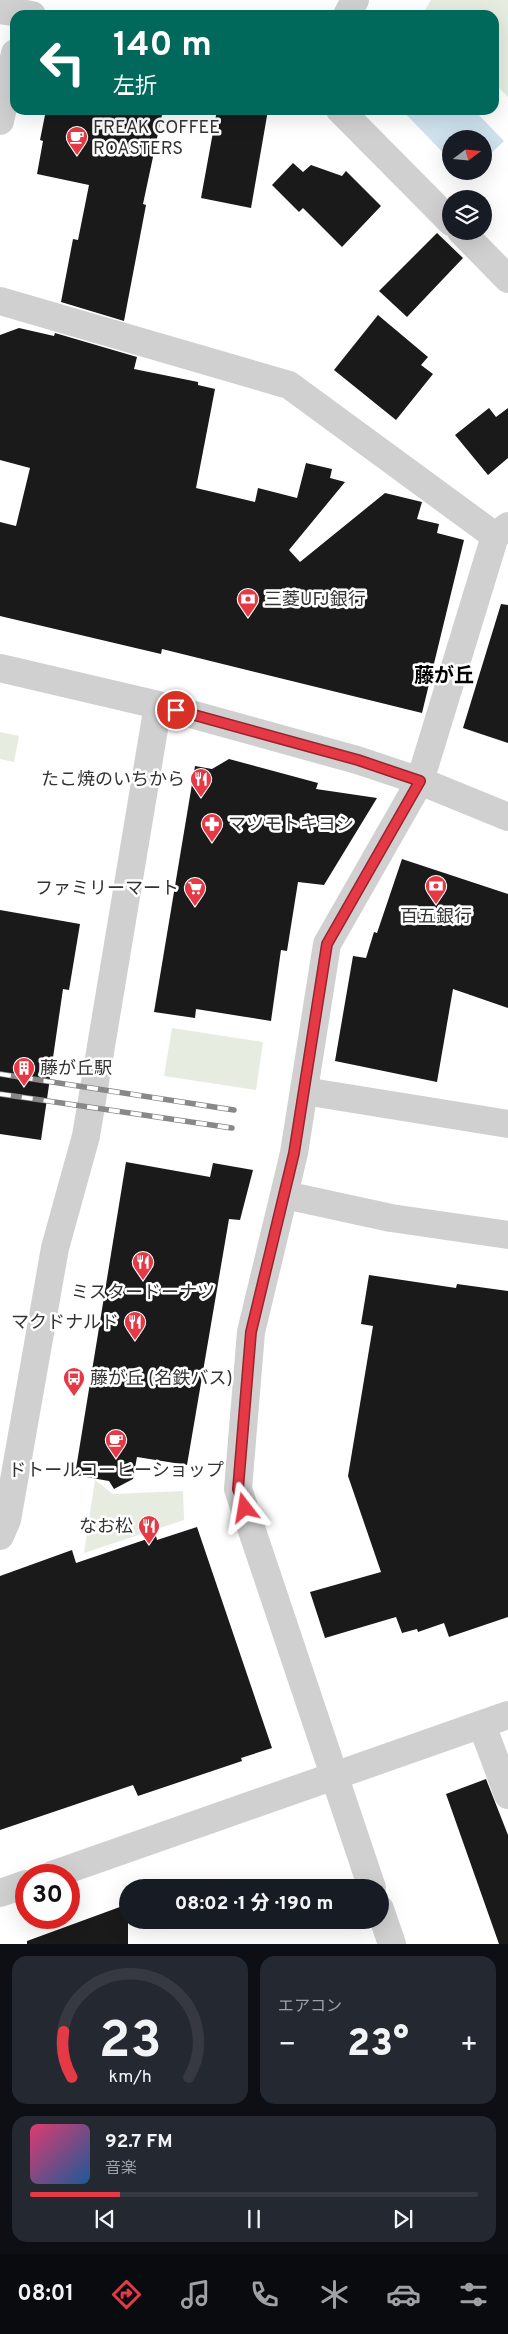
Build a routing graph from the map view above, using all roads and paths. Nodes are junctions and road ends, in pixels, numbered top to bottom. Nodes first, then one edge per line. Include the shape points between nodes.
1 (10, 76) edge
2 (345, 115) edge
3 (0, 121) edge
4 (442, 213) edge
5 (470, 240) edge
6 (508, 279) edge
7 (0, 301) edge
8 (501, 531) edge
9 (0, 668) edge
10 (158, 705) junction
11 (420, 781) junction
12 (508, 817) edge
13 (304, 1091) junction
14 (508, 1124) edge
15 (285, 1195) junction
16 (508, 1236) edge
17 (0, 1536) edge
18 (508, 1715) edge
19 (482, 1725) junction
20 (333, 1776) junction
21 (508, 1795) edge
22 (80, 1865) edge
23 (369, 1879) edge
24 (15, 1888) edge
25 (0, 1893) edge
26 (387, 1929) edge
27 (392, 1944) edge

1 - 3 street
2 - 4 street
5 - 6 street
7 - 8 street via 288,385
8 - 11 street
9 - 10 street
10 - 11 street via 358,760
10 - 17 street via 86,1136 55,1248 7,1520
11 - 12 street
11 - 13 street via 327,944
13 - 14 street
13 - 15 street
15 - 16 street via 390,1218
15 - 20 street via 251,1332 238,1489
18 - 19 street
19 - 20 street
19 - 21 street
20 - 22 street
20 - 23 street
24 - 25 street
26 - 27 street

